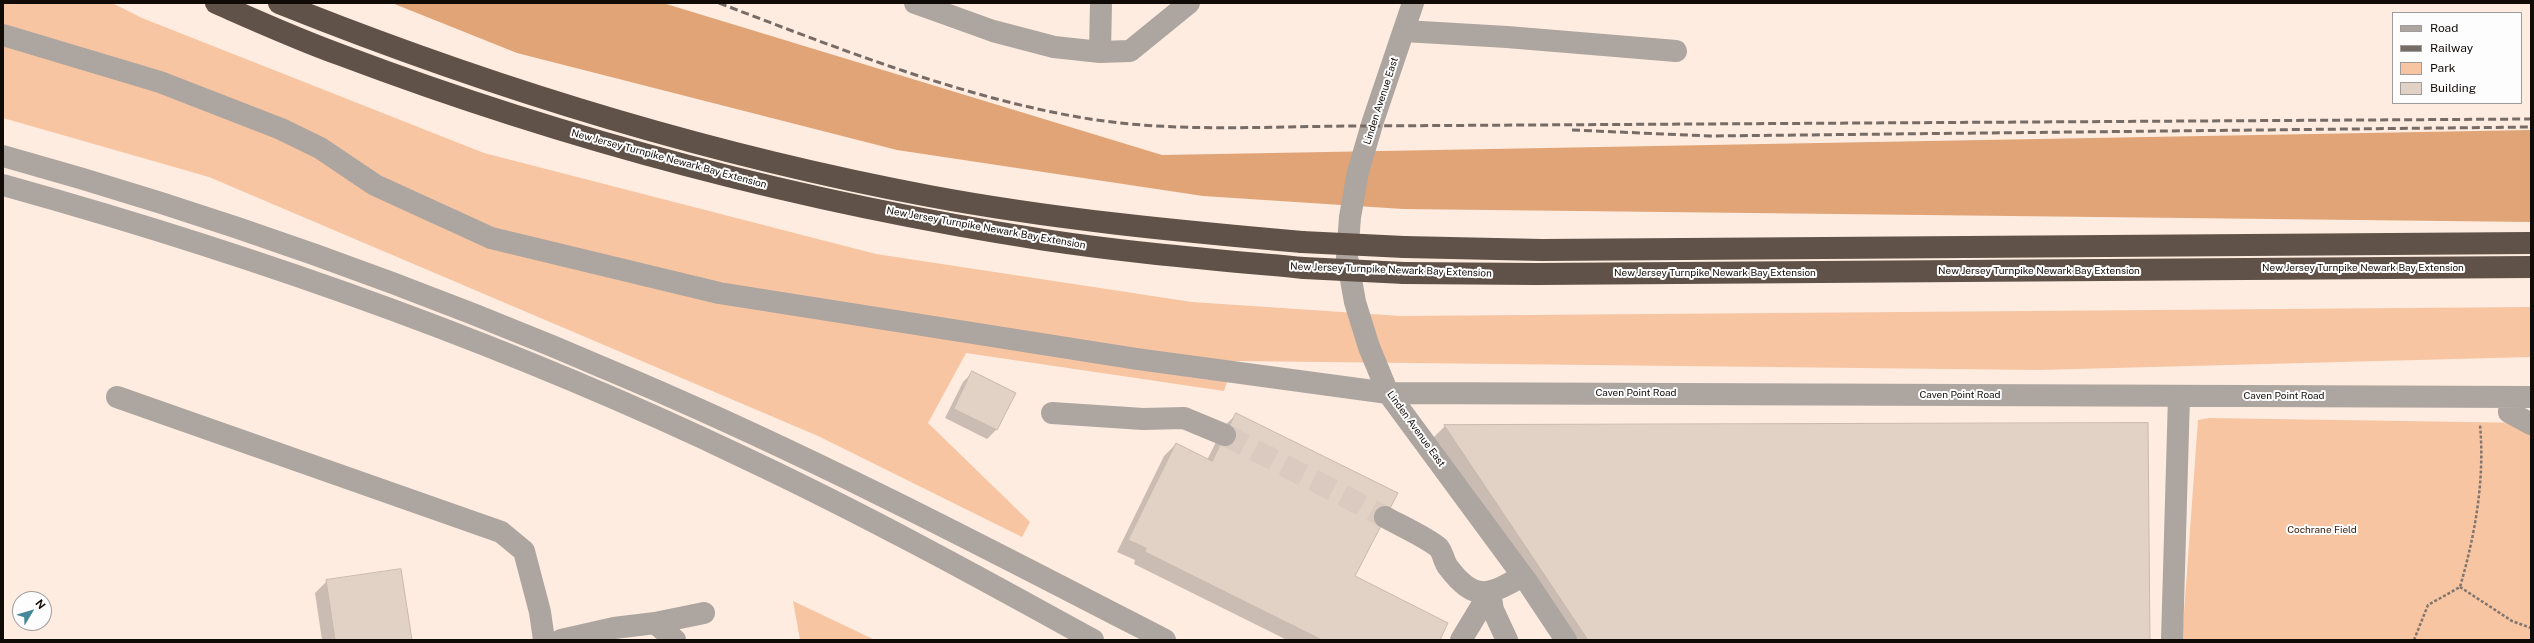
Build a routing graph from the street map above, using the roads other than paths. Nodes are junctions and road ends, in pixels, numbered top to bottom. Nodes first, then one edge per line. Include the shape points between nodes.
1 (216, 3) edge
2 (279, 3) edge
3 (915, 3) edge
4 (1101, 3) edge
5 (1189, 3) edge
6 (1413, 3) edge
7 (1404, 31) junction
8 (3, 35) edge
9 (1676, 51) dead end
10 (1100, 52) junction
11 (3, 156) edge
12 (3, 185) edge
13 (2531, 243) edge
14 (2531, 267) edge
15 (1388, 392) junction
16 (2179, 396) junction
17 (117, 397) dead end
18 (2520, 397) edge
19 (1052, 413) dead end
20 (2531, 424) edge
21 (1225, 435) tunnel mouth
22 (1385, 517) tunnel mouth
23 (1523, 576) junction
24 (1490, 592) junction
25 (704, 613) dead end
26 (655, 623) junction
27 (544, 640) edge
28 (561, 640) edge
29 (675, 640) edge
30 (1093, 640) edge
31 (1165, 640) edge
32 (1461, 640) edge
33 (1507, 640) edge
34 (1566, 640) edge
35 (2172, 640) edge

1 - 14 highway, New Jersey Turnpike Newark Bay Extension, bridge via 338,54 506,114 592,141 809,195 934,221 1054,241 1167,255 1304,268 1404,273
2 - 13 highway, bridge via 427,59 600,116 804,170 929,196 1040,214 1172,230 1302,242 1542,250
3 - 10 street via 993,31 1054,48
4 - 10 street
5 - 10 street via 1130,51
6 - 7 street, Linden Avenue East
7 - 9 street
7 - 15 street, Linden Avenue East via 1358,172 1350,217 1347,257 1355,302 1369,347
8 - 15 street, Caven Point Road via 160,82 281,129 320,148 376,185 491,238 720,293 1137,359
11 - 31 street via 246,231 505,327 631,379 880,494
12 - 30 street via 236,256 364,300 630,406 744,457 853,511
15 - 16 street, Caven Point Road
15 - 23 street, Linden Avenue East
16 - 18 street, Caven Point Road
16 - 35 street
17 - 27 street via 501,532 524,552 540,612
18 - 20 street via 2510,412
19 - 21 street via 1144,419 1184,418
22 - 24 street via 1439,549 1448,566 1463,584 1479,593
23 - 24 street via 1497,591
23 - 34 street, Linden Avenue East
24 - 32 street
24 - 33 street via 1493,610
25 - 26 street
26 - 28 street via 614,628
26 - 29 street

